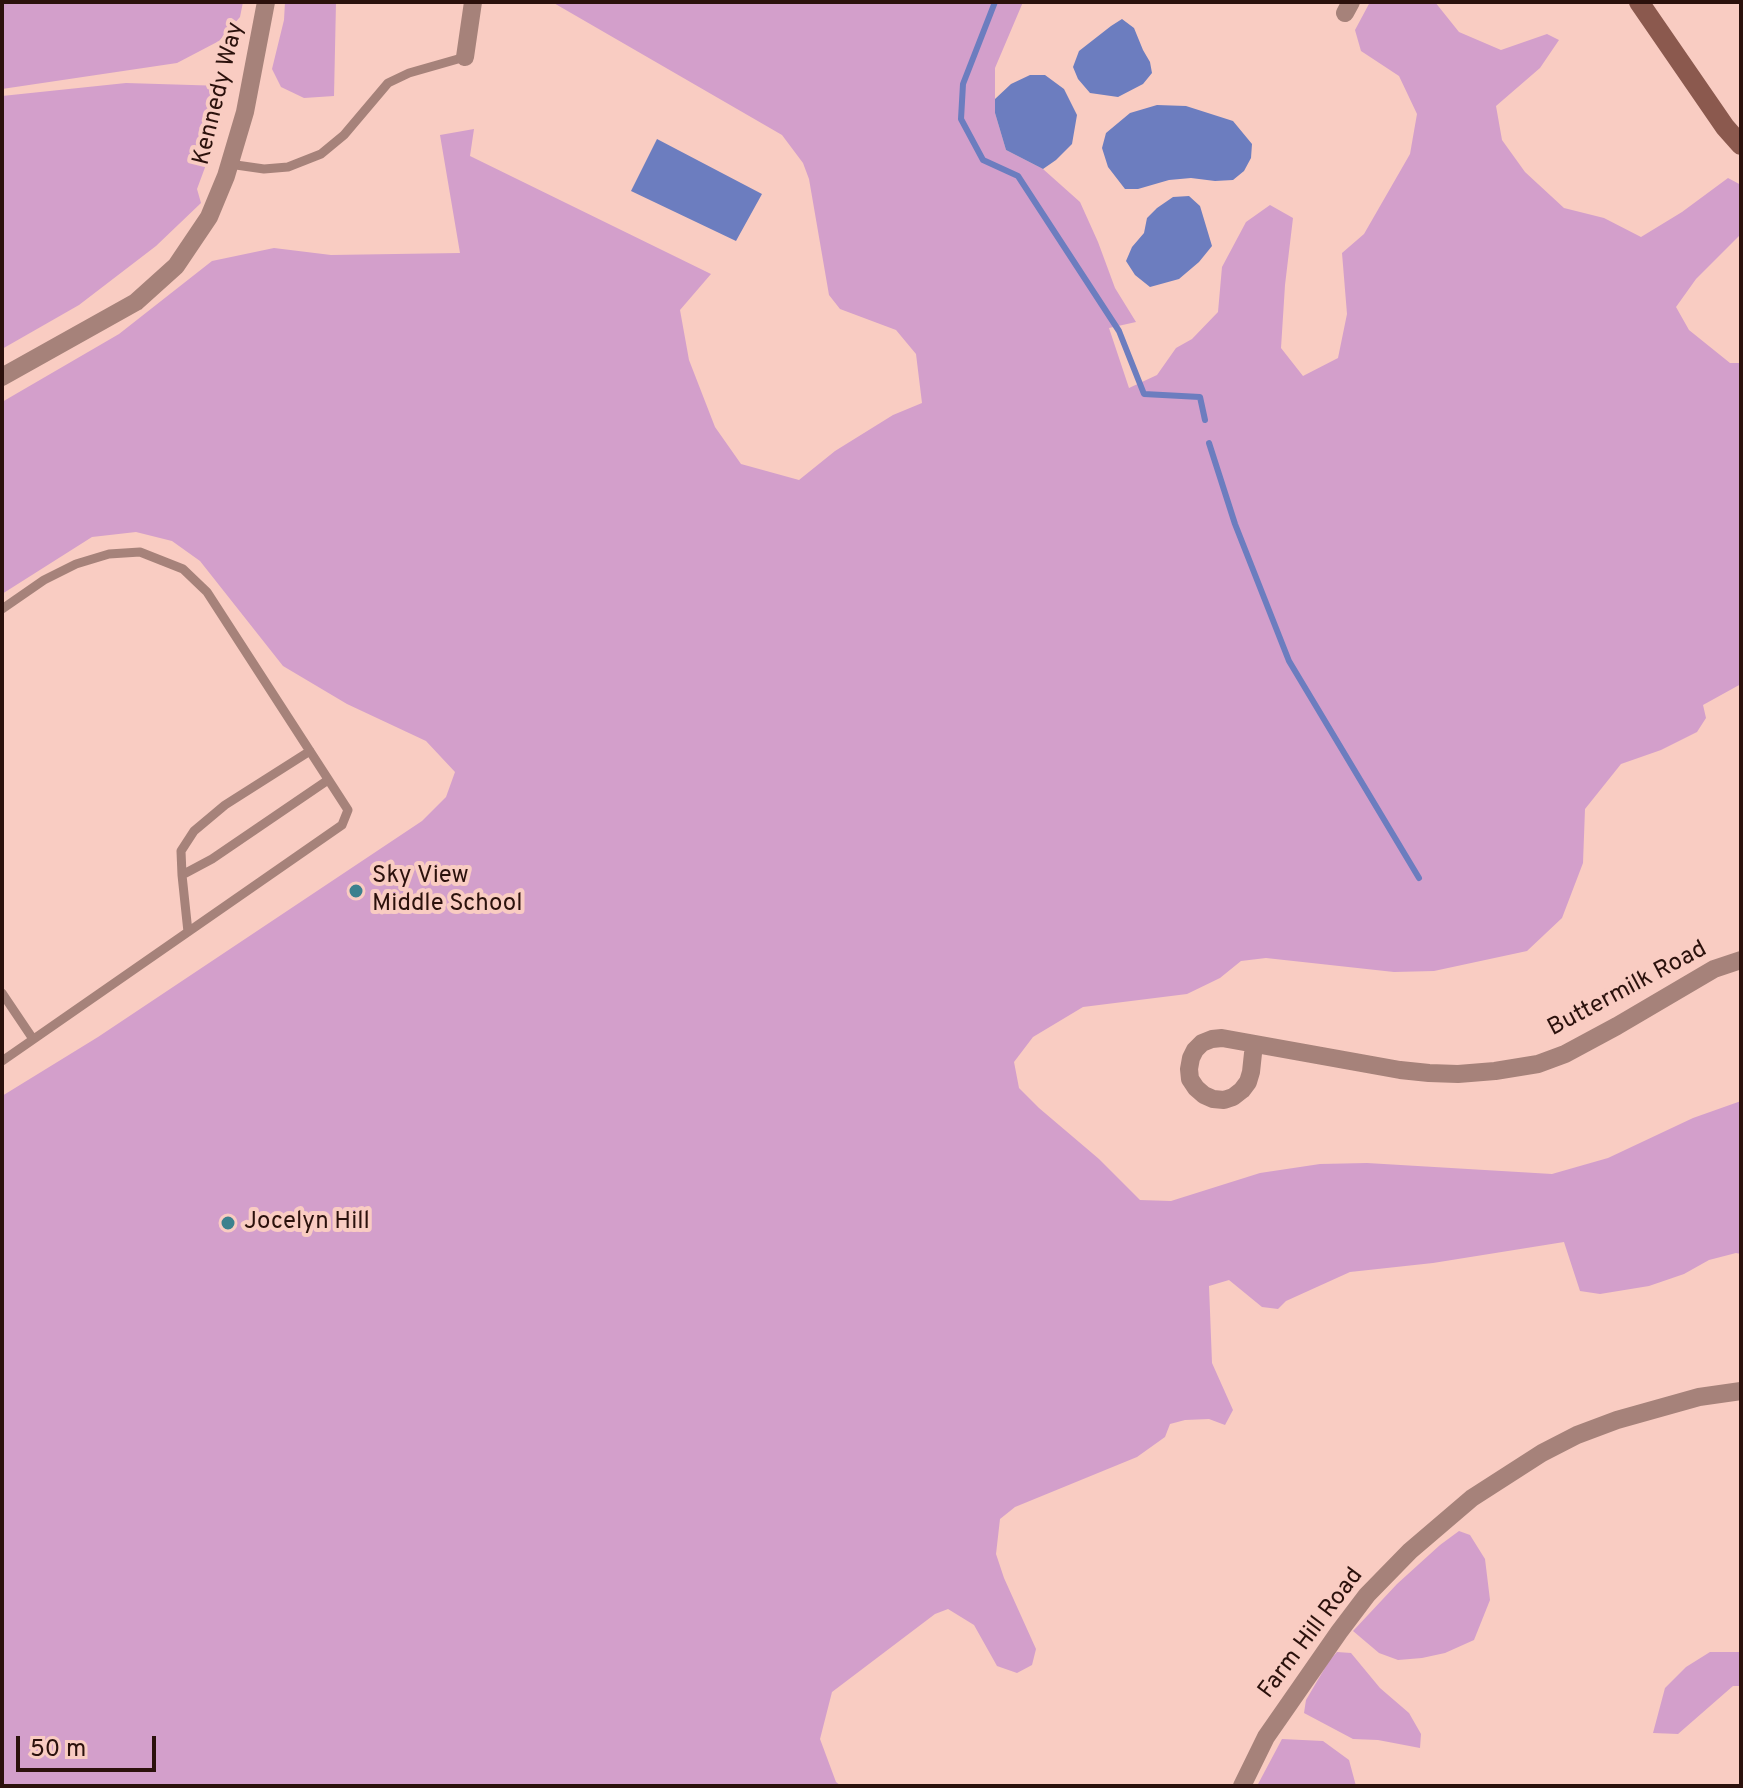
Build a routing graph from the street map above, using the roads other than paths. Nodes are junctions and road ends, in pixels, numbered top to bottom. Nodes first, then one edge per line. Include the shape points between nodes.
1 (266, 2) edge
2 (473, 2) edge
3 (1639, 2) edge
4 (465, 57) joint
5 (1741, 145) edge
6 (229, 164) junction
7 (2, 377) edge
8 (2, 609) edge
9 (310, 751) junction
10 (328, 780) junction
11 (182, 875) junction
12 (188, 932) junction
13 (1741, 960) edge
14 (2, 993) edge
15 (33, 1039) junction
16 (1254, 1044) dead end
17 (2, 1061) edge
18 (1741, 1391) edge
19 (1242, 1786) edge

1 - 6 street, Kennedy Way via 245,112
2 - 4 street
3 - 5 main road
4 - 6 lane via 388,83 321,154 288,167
6 - 7 street, Kennedy Way via 209,217 176,266 136,302
8 - 9 lane via 44,580 109,554 140,552 183,569 207,592
9 - 10 lane
9 - 11 lane via 194,831 181,851
10 - 11 lane
10 - 12 lane via 348,810 342,825
11 - 12 lane
12 - 15 lane
13 - 16 street, Buttermilk Road via 1714,969 1617,1026 1538,1064 1458,1074 1400,1070
14 - 15 lane
15 - 17 lane
18 - 19 street, Farm Hill Road via 1699,1397 1577,1435 1472,1498 1367,1595 1266,1737

